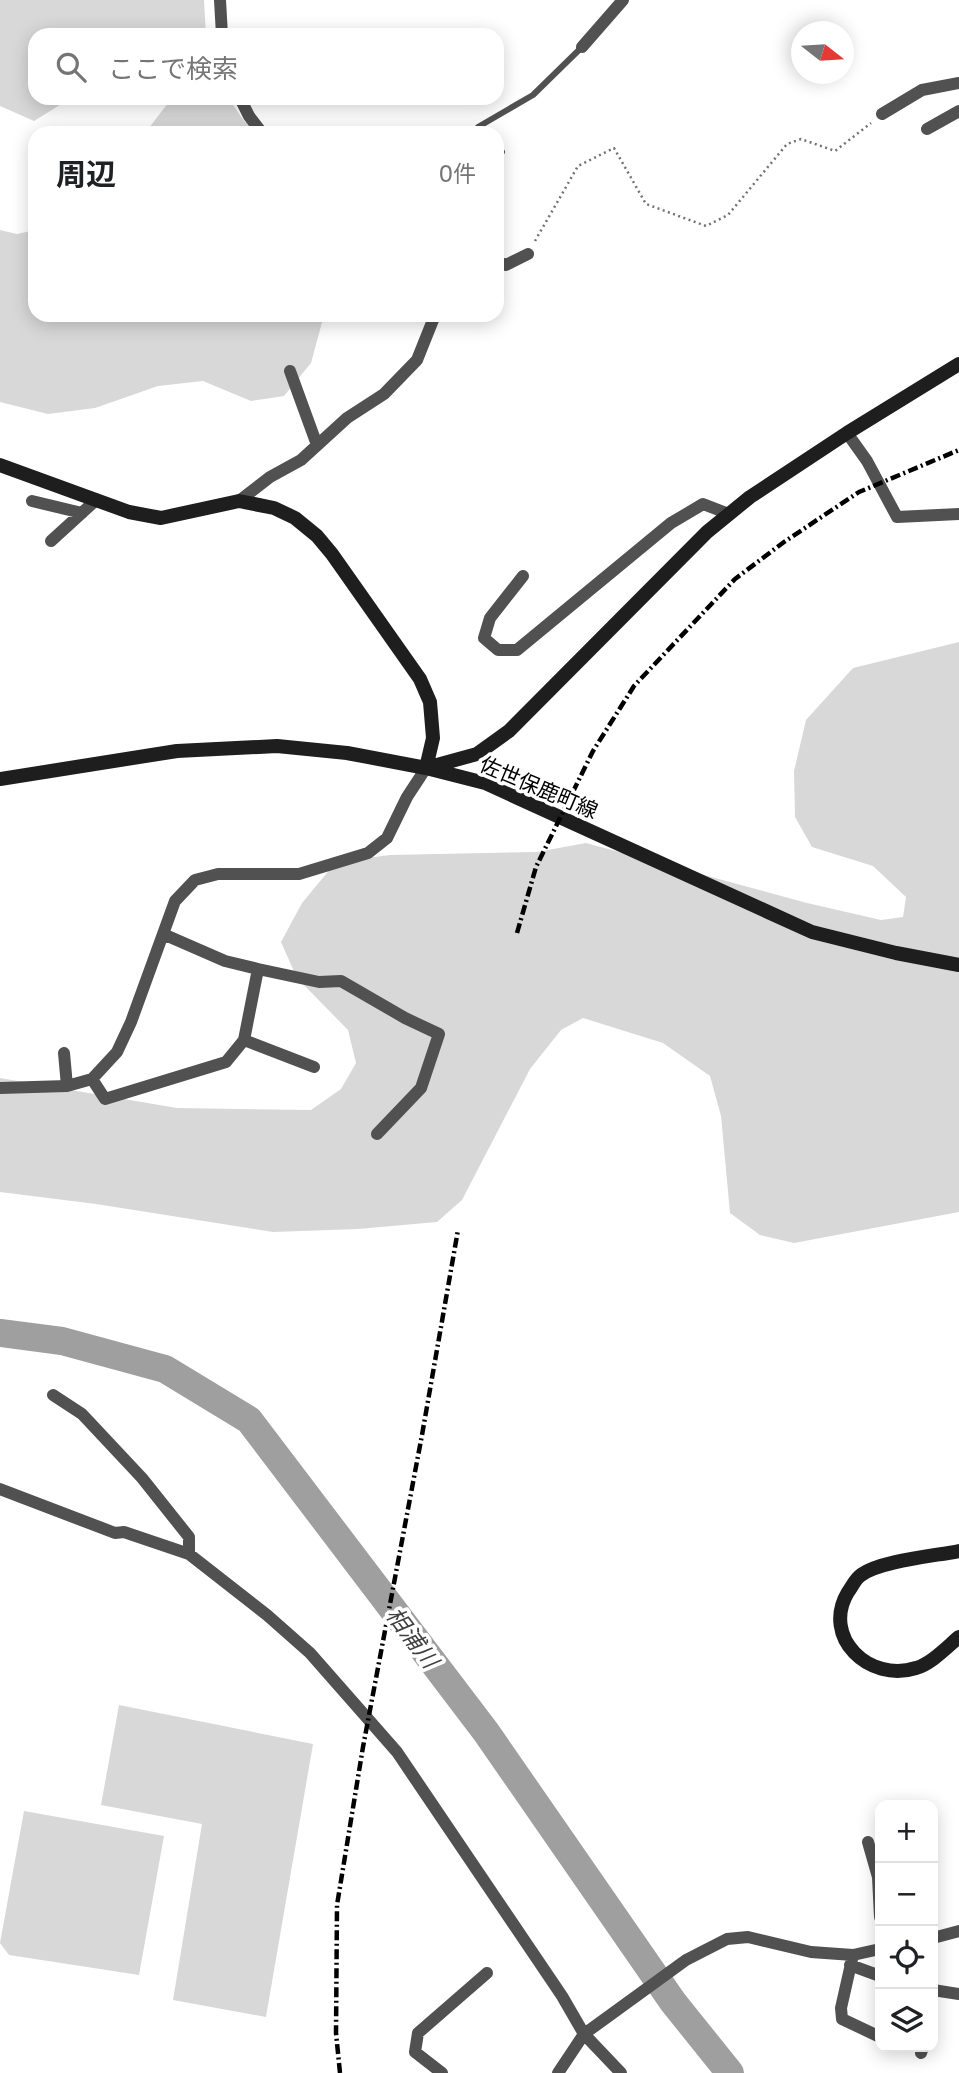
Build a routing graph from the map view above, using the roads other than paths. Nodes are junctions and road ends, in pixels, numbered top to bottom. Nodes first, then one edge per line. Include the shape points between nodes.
1 (220, 0) edge
2 (623, 0) edge
3 (222, 28) edge
4 (582, 47) joint
5 (959, 83) edge
6 (244, 105) edge
7 (959, 111) edge
8 (882, 114) road end
9 (257, 126) edge
10 (480, 126) edge
11 (927, 129) dead end
12 (528, 254) road end
13 (504, 264) edge
14 (432, 322) edge
15 (959, 364) edge
16 (290, 371) dead end
17 (847, 433) junction
18 (317, 445) junction
19 (0, 465) edge
20 (96, 500) junction
21 (32, 501) dead end
22 (239, 501) junction
23 (82, 513) junction
24 (729, 514) junction
25 (959, 514) edge
26 (51, 541) dead end
27 (523, 576) dead end
28 (426, 768) junction
29 (0, 779) edge
30 (163, 934) junction
31 (959, 965) edge
32 (258, 969) junction
33 (244, 1040) junction
34 (64, 1053) dead end
35 (314, 1067) dead end
36 (92, 1079) junction
37 (66, 1086) junction
38 (0, 1088) edge
39 (396, 1113) junction
40 (406, 1122) dead end
41 (377, 1134) dead end
42 (52, 1395) dead end
43 (0, 1489) edge
44 (959, 1551) edge
45 (189, 1554) junction
46 (959, 1637) edge
47 (868, 1842) dead end
48 (878, 1863) edge
49 (959, 1931) edge
50 (938, 1937) edge
51 (875, 1951) edge
52 (851, 1960) junction
53 (487, 1973) dead end
54 (875, 1973) edge
55 (938, 1991) edge
56 (959, 1994) edge
57 (588, 2031) junction
58 (875, 2035) edge
59 (442, 2073) edge
60 (558, 2073) edge
61 (621, 2073) edge

1 - 3 street
2 - 4 street
4 - 10 lane via 533,95
5 - 8 street via 922,90
6 - 9 street
7 - 11 street
12 - 13 street
14 - 18 street via 417,360 384,394
15 - 17 street
16 - 18 street
17 - 24 street
17 - 25 street via 897,517
18 - 22 street
19 - 20 street
20 - 22 street via 161,519
20 - 23 street
21 - 23 street
22 - 28 street via 295,518 332,554 419,679 430,702 433,737
23 - 26 street
24 - 27 street via 703,504 671,523 517,650 498,650 484,638 490,618
24 - 28 street via 509,731 477,754
28 - 29 street, 佐世保鹿町線 via 277,746 177,751
28 - 30 street via 387,838 368,853 299,874 218,874 195,880 175,901
28 - 31 street, 佐世保鹿町線 via 485,783 812,932
30 - 32 street via 225,961
30 - 36 street via 117,1052
32 - 33 street
32 - 39 street via 319,982 341,981 439,1034 421,1088
33 - 35 street
33 - 36 street via 226,1062 105,1099
34 - 37 street
36 - 37 street
37 - 38 street
39 - 40 street
39 - 41 street
42 - 45 street via 82,1414 142,1478 189,1537
43 - 45 street via 115,1533
44 - 46 street via 874,1568 859,1576 841,1605 841,1626 850,1647 861,1662 890,1672 918,1668
45 - 57 street via 310,1653 397,1752
47 - 48 street
49 - 50 street
51 - 52 street
52 - 54 street
52 - 57 street via 748,1937 727,1939 685,1961
52 - 58 street via 842,2019
53 - 59 street via 418,2033 415,2052
55 - 56 street
57 - 60 street
57 - 61 street

